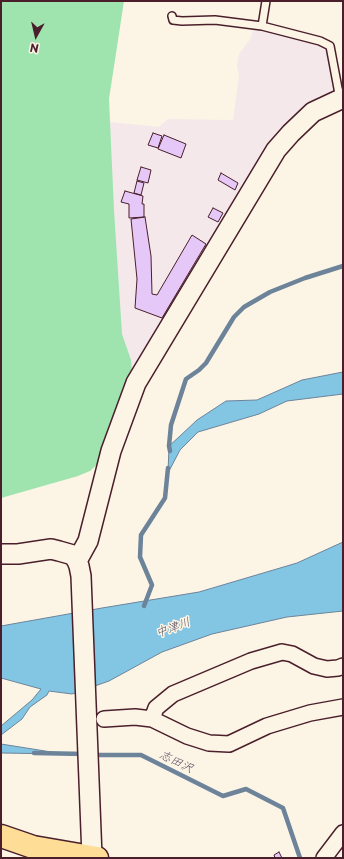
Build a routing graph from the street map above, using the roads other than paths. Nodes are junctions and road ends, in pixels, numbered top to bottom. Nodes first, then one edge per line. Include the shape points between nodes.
1 (266, 1) edge
2 (172, 16) dead end
3 (262, 26) junction
4 (342, 98) edge
5 (1, 554) edge
6 (79, 568) junction
7 (343, 666) edge
8 (343, 708) edge
9 (104, 719) dead end
10 (152, 719) junction
11 (343, 833) edge
12 (1, 836) edge
13 (94, 851) edge
14 (324, 858) edge

1 - 3 lane
2 - 3 lane via 173,20 182,21 215,20
3 - 4 lane via 330,46
4 - 6 street via 313,112 276,150 136,383 111,451
5 - 6 street via 59,551 73,555
6 - 13 street
7 - 10 street via 327,669 282,652 251,661 173,694 156,708
8 - 10 street via 310,713 267,726 229,744 208,743
9 - 10 street
11 - 14 street
12 - 13 main road via 33,847

